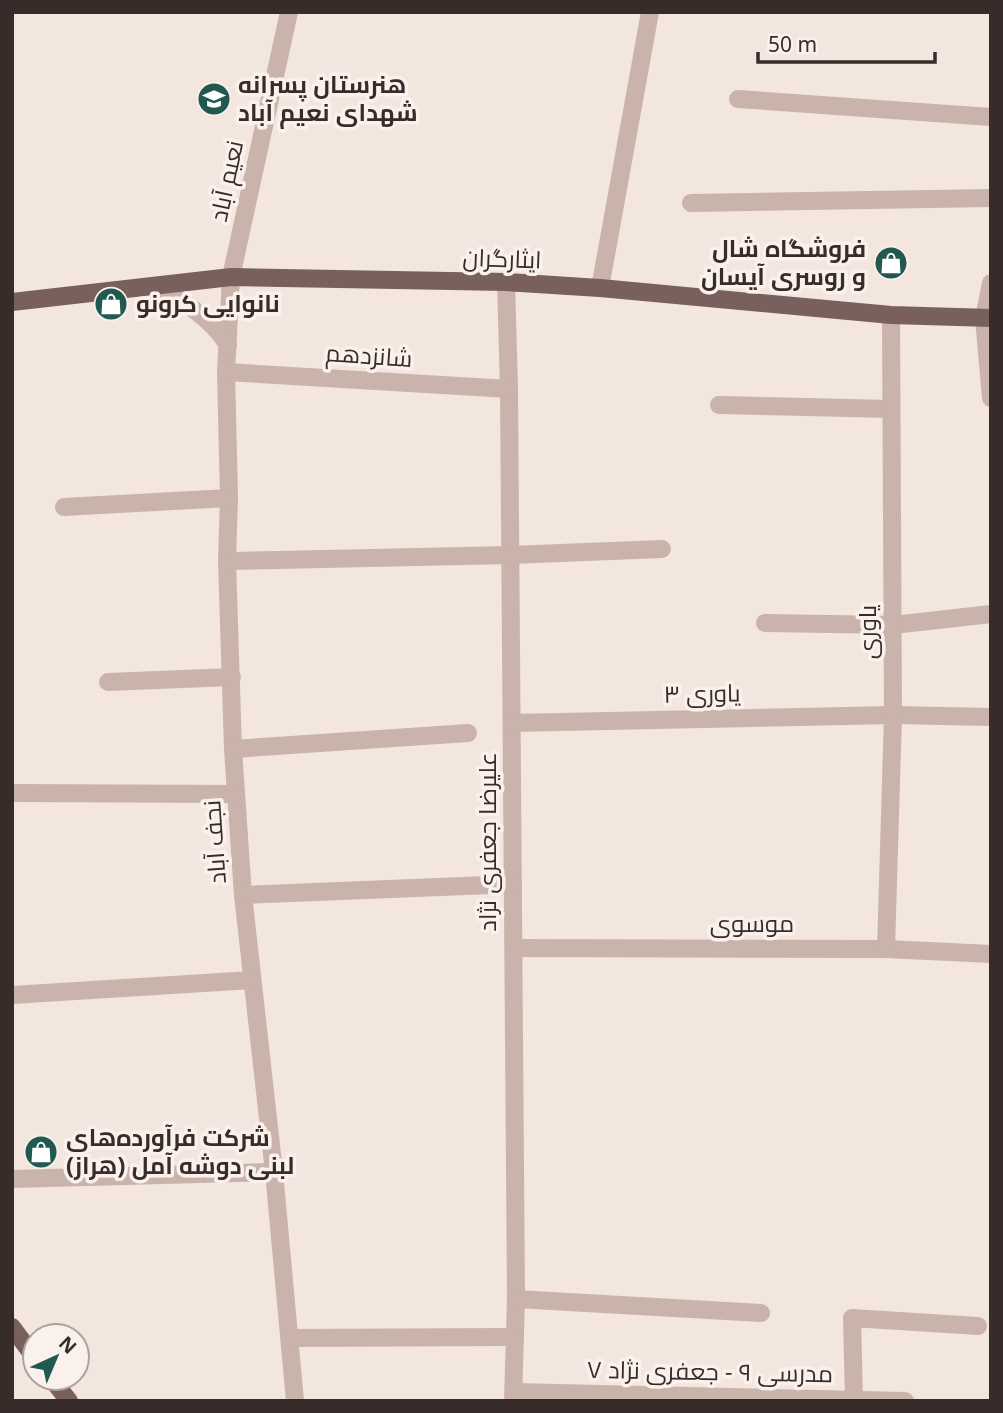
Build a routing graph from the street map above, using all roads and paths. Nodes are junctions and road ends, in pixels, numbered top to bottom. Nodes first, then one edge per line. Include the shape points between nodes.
1 (289, 12) edge
2 (650, 12) edge
3 (738, 99) dead end
4 (991, 117) edge
5 (991, 198) edge
6 (691, 203) dead end
7 (231, 277) junction
8 (506, 282) junction
9 (991, 283) edge
10 (154, 286) junction
11 (600, 288) junction
12 (12, 302) edge
13 (891, 315) junction
14 (987, 318) edge
15 (228, 345) junction
16 (226, 372) junction
17 (509, 389) junction
18 (991, 398) edge
19 (719, 405) dead end
20 (891, 409) junction
21 (229, 498) junction
22 (64, 507) dead end
23 (662, 549) dead end
24 (510, 555) junction
25 (227, 561) junction
26 (991, 614) edge
27 (765, 623) dead end
28 (893, 625) junction
29 (232, 677) junction
30 (108, 682) dead end
31 (893, 715) junction
32 (991, 717) edge
33 (512, 723) junction
34 (468, 733) dead end
35 (233, 749) junction
36 (12, 793) edge
37 (236, 794) junction
38 (513, 884) junction
39 (243, 895) junction
40 (514, 948) junction
41 (886, 948) junction
42 (991, 954) edge
43 (252, 980) junction
44 (12, 995) edge
45 (274, 1172) junction
46 (12, 1178) edge
47 (516, 1299) junction
48 (761, 1313) dead end
49 (978, 1325) dead end
50 (515, 1337) junction
51 (290, 1338) junction
52 (514, 1396) edge
53 (854, 1400) edge
54 (295, 1401) edge
55 (905, 1401) edge

1 - 7 street, نعیم آباد
2 - 11 street
3 - 4 street
5 - 6 street
7 - 8 main road, ایثارگران
7 - 10 main road, ایثارگران
7 - 15 street, نجف آباد
8 - 11 main road, ایثارگران
8 - 17 street, علیرضا جعفری نژاد
9 - 14 street
10 - 12 main road, ایثارگران
10 - 15 street via 183,300 218,329
11 - 13 main road, ایثارگران
13 - 14 main road, ایثارگران
13 - 20 street, یاوری
14 - 18 street
15 - 16 street, نجف آباد
16 - 17 street, شانزدهم
16 - 21 street, نجف آباد
17 - 24 street, علیرضا جعفری نژاد
19 - 20 street
20 - 28 street, یاوری
21 - 22 street
21 - 25 street, نجف آباد
23 - 24 street
24 - 25 street
24 - 33 street, علیرضا جعفری نژاد
25 - 29 street, نجف آباد
26 - 28 street
27 - 28 street
28 - 31 street, یاوری
29 - 30 street
29 - 35 street, نجف آباد
31 - 32 street, یاوری ۳
31 - 33 street, یاوری ۳
31 - 41 street, یاوری
33 - 38 street, علیرضا جعفری نژاد
34 - 35 street
35 - 37 street, نجف آباد
36 - 37 street
37 - 39 street, نجف آباد
38 - 39 street
38 - 40 street, علیرضا جعفری نژاد
39 - 43 street, نجف آباد
40 - 41 street, موسوی
40 - 47 street, علیرضا جعفری نژاد
41 - 42 street, موسوی
43 - 44 street
43 - 45 street, نجف آباد
45 - 46 street
45 - 51 street, نجف آباد
47 - 48 street
47 - 50 street, علیرضا جعفری نژاد
49 - 53 street via 852,1318
50 - 51 street
50 - 52 street, علیرضا جعفری نژاد
51 - 54 street, نجف آباد
52 - 53 street, مدرسی ۹ - جعفری نژاد ۷
53 - 55 street, مدرسی ۹ - جعفری نژاد ۷

